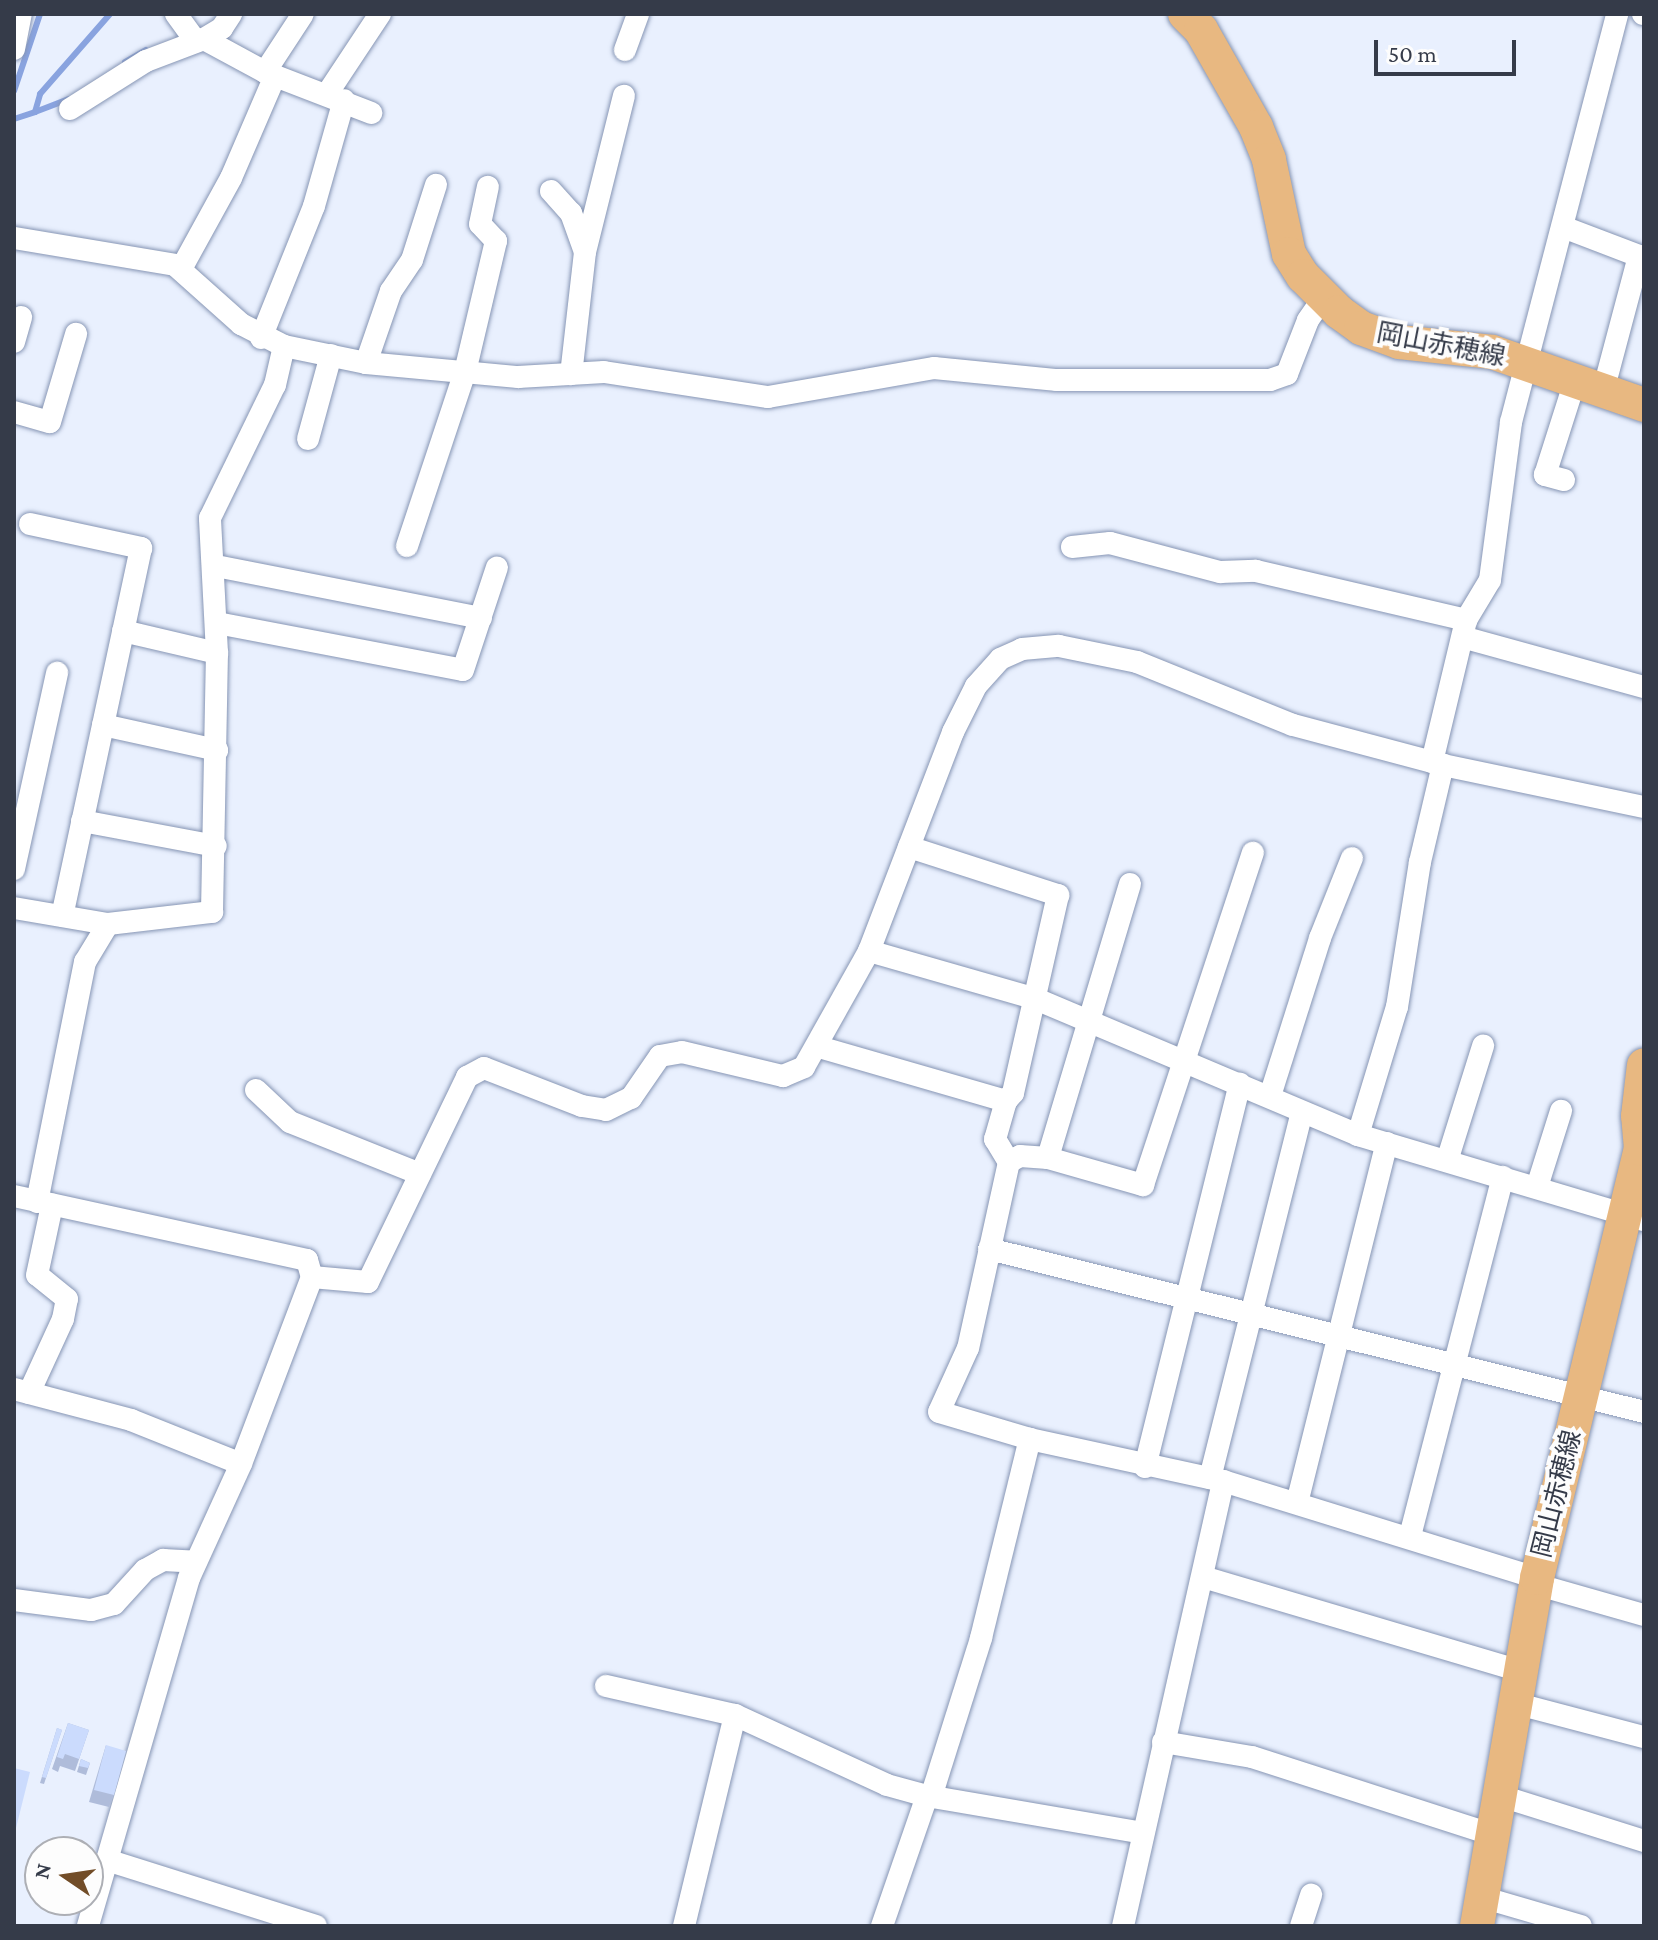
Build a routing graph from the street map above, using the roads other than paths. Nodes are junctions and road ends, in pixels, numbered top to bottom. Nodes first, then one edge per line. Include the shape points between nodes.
1 (21, 14) edge
2 (231, 14) edge
3 (303, 14) edge
4 (380, 14) edge
5 (638, 14) edge
6 (1185, 14) edge
7 (1617, 14) edge
8 (192, 33) edge
9 (14, 49) edge
10 (625, 50) dead end
11 (270, 74) junction
12 (624, 96) dead end
13 (336, 97) junction
14 (70, 109) dead end
15 (371, 113) dead end
16 (436, 185) dead end
17 (488, 187) dead end
18 (551, 191) dead end
19 (1563, 227) junction
20 (14, 238) edge
21 (585, 252) junction
22 (181, 269) junction
23 (1324, 297) junction
24 (21, 317) dead end
25 (76, 334) dead end
26 (261, 338) junction
27 (14, 342) edge
28 (284, 346) junction
29 (331, 355) junction
30 (366, 363) junction
31 (1528, 365) junction
32 (465, 372) junction
33 (571, 374) junction
34 (1589, 386) junction
35 (1644, 405) edge
36 (14, 412) edge
37 (308, 439) dead end
38 (1564, 480) dead end
39 (30, 524) dead end
40 (407, 546) dead end
41 (1072, 547) dead end
42 (216, 566) junction
43 (497, 567) dead end
44 (481, 618) junction
45 (217, 623) junction
46 (1466, 629) junction
47 (123, 631) junction
48 (217, 653) junction
49 (57, 673) dead end
50 (1644, 687) edge
51 (103, 725) junction
52 (217, 750) junction
53 (1437, 763) junction
54 (1644, 807) edge
55 (82, 821) junction
56 (216, 846) junction
57 (909, 847) junction
58 (1253, 853) dead end
59 (1352, 858) dead end
60 (14, 869) edge
61 (1130, 884) dead end
62 (14, 908) edge
63 (62, 916) junction
64 (108, 924) junction
65 (869, 951) junction
66 (1036, 999) junction
67 (1087, 1021) junction
68 (1483, 1046) dead end
69 (819, 1047) junction
70 (1184, 1063) junction
71 (1644, 1065) edge
72 (1240, 1084) junction
73 (256, 1090) dead end
74 (1270, 1096) junction
75 (1006, 1101) junction
76 (1561, 1111) dead end
77 (1302, 1112) junction
78 (1641, 1116) edge
79 (1358, 1135) junction
80 (1387, 1143) junction
81 (1048, 1158) junction
82 (1447, 1161) junction
83 (1009, 1162) junction
84 (420, 1174) junction
85 (1503, 1177) junction
86 (1537, 1187) junction
87 (14, 1196) edge
88 (44, 1204) junction
89 (1635, 1217) edge
90 (989, 1249) junction
91 (312, 1277) junction
92 (1186, 1298) junction
93 (1253, 1314) junction
94 (1341, 1336) junction
95 (1457, 1365) junction
96 (21, 1391) edge
97 (1581, 1396) junction
98 (1644, 1412) edge
99 (1030, 1439) junction
100 (241, 1464) junction
101 (1145, 1467) junction
102 (1217, 1480) junction
103 (1297, 1503) junction
104 (1410, 1536) junction
105 (196, 1562) junction
106 (1203, 1577) junction
107 (1536, 1581) junction
108 (14, 1600) edge
109 (1644, 1615) edge
110 (606, 1686) dead end
111 (1517, 1687) junction
112 (735, 1715) junction
113 (1644, 1737) edge
114 (1163, 1742) junction
115 (1501, 1796) junction
116 (929, 1797) junction
117 (1143, 1833) junction
118 (1493, 1835) junction
119 (1644, 1841) edge
120 (107, 1860) junction
121 (1311, 1895) dead end
122 (1481, 1912) edge
123 (88, 1926) edge
124 (316, 1926) edge
125 (684, 1926) edge
126 (882, 1926) edge
127 (1123, 1926) edge
128 (1301, 1926) edge
129 (1581, 1926) edge

1 - 9 street
2 - 8 street via 222,28
3 - 11 street
4 - 13 street
5 - 10 street
6 - 23 main road, 岡山赤穂線 via 1201,30 1256,127 1269,160 1289,254
7 - 19 street
8 - 11 street
8 - 14 street
11 - 13 street
11 - 22 street via 231,178
12 - 21 street
13 - 15 street
13 - 26 street via 314,206
16 - 30 street via 412,260 391,291
17 - 32 street via 480,224 496,241
18 - 21 street via 571,213
19 - 31 street
19 - 34 street via 1639,256
20 - 22 street via 153,259
21 - 33 street
22 - 26 street
23 - 31 main road, 岡山赤穂線 via 1361,328 1399,342 1456,345
23 - 33 street via 1308,320 1287,374 1270,380 1057,380 934,368 768,397 604,372
24 - 27 street
25 - 36 street via 50,422
26 - 28 street
28 - 29 street
28 - 42 street via 275,385 210,518
29 - 30 street
29 - 37 street
30 - 32 street
31 - 34 main road, 岡山赤穂線
31 - 46 street via 1511,422 1490,580
32 - 33 street
32 - 40 street
34 - 35 main road, 岡山赤穂線
34 - 38 street via 1545,475
39 - 47 street via 141,548
41 - 46 street via 1110,543 1220,572 1256,571
42 - 44 street
42 - 45 street
43 - 44 street
44 - 45 street via 463,670
45 - 48 street
46 - 50 street
46 - 53 street via 1448,682
47 - 48 street
47 - 51 street
48 - 52 street
49 - 60 street
51 - 52 street
51 - 55 street
52 - 56 street
53 - 54 street
53 - 57 street via 1293,725 1137,662 1059,646 1022,649 1000,659 976,686
53 - 79 street via 1397,1007
55 - 56 street
55 - 63 street
56 - 64 street via 212,912
57 - 65 street
57 - 66 street via 1058,895
58 - 70 street
59 - 74 street via 1320,938
61 - 67 street
62 - 63 street
63 - 64 street
64 - 88 street via 85,962
65 - 66 street
65 - 69 street
66 - 67 street
66 - 75 street via 1013,1093
67 - 70 street
67 - 81 street
68 - 82 street
69 - 75 street
69 - 84 street via 804,1067 783,1076 682,1052 660,1056 631,1098 606,1110 582,1106 484,1068 467,1077
70 - 72 street
70 - 81 street via 1143,1185
71 - 78 main road, 岡山赤穂線
72 - 74 street
72 - 92 street
73 - 84 street via 290,1122
74 - 77 street
75 - 83 street via 995,1139
76 - 86 street
77 - 79 street
77 - 93 street
78 - 89 main road, 岡山赤穂線
79 - 80 street
80 - 82 street
80 - 94 street
81 - 83 street via 1020,1156
82 - 85 street
83 - 90 street
84 - 91 street via 368,1282
85 - 86 street
85 - 95 street
86 - 89 street
87 - 88 street
88 - 91 street via 307,1260
88 - 96 street via 37,1275 67,1299 63,1319
89 - 97 main road, 岡山赤穂線
90 - 92 street
90 - 99 street via 968,1348 939,1412
91 - 100 street
92 - 93 street
92 - 101 street
93 - 94 street
93 - 102 street
94 - 95 street
94 - 103 street
95 - 97 street
95 - 104 street
96 - 100 street via 131,1420
97 - 98 street
97 - 107 main road, 岡山赤穂線
99 - 101 street
99 - 116 street via 981,1638
100 - 105 street
101 - 102 street
102 - 103 street
102 - 106 street
103 - 104 street
104 - 107 street
105 - 108 street via 163,1560 145,1570 114,1604 91,1610
105 - 120 street
106 - 111 street
106 - 114 street
107 - 109 street
107 - 111 main road, 岡山赤穂線
110 - 112 street
111 - 113 street
111 - 115 main road, 岡山赤穂線
112 - 116 street via 887,1785
112 - 125 street
114 - 117 street
114 - 118 street via 1252,1757
115 - 118 main road, 岡山赤穂線
115 - 119 street
116 - 117 street
116 - 126 street
117 - 127 street
118 - 122 main road, 岡山赤穂線
120 - 123 street
120 - 124 street
121 - 128 street
122 - 129 street

